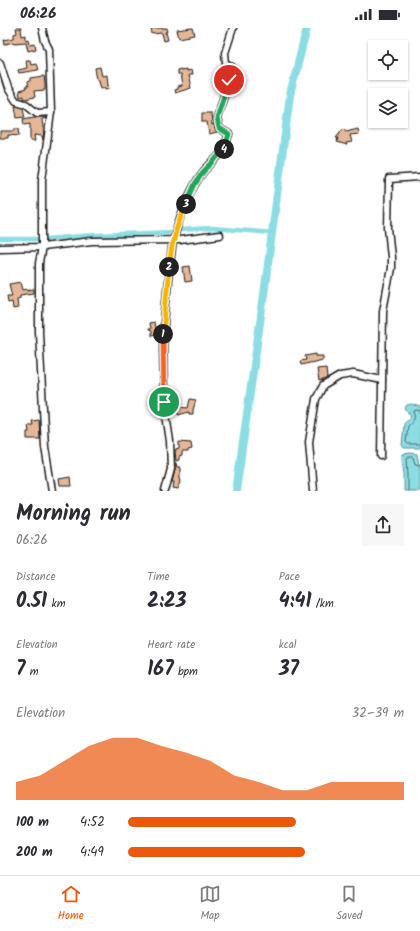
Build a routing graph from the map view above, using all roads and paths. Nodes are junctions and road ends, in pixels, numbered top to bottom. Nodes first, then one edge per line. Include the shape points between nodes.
1 (42, 28) edge
2 (233, 28) edge
3 (0, 63) edge
4 (51, 112) junction
5 (420, 177) edge
6 (220, 235) dead end
7 (173, 240) junction
8 (42, 247) junction
9 (0, 248) edge
10 (382, 380) junction
11 (381, 456) dead end
12 (52, 491) edge
13 (165, 491) edge
14 (313, 491) edge

1 - 4 street via 49,49
2 - 7 street via 225,53 226,63 232,66 217,118 219,128 229,134 224,148 195,184
3 - 4 street via 8,88 16,101 26,104 37,113
4 - 8 street via 42,180
5 - 10 street via 389,180 388,228 391,268 383,311
6 - 7 street
7 - 8 street via 92,241
7 - 13 street via 163,335 164,402 171,469
8 - 9 street
8 - 12 street via 39,263 40,339 45,447
10 - 11 street
10 - 14 street via 353,374 340,376 322,386 316,399 310,442

